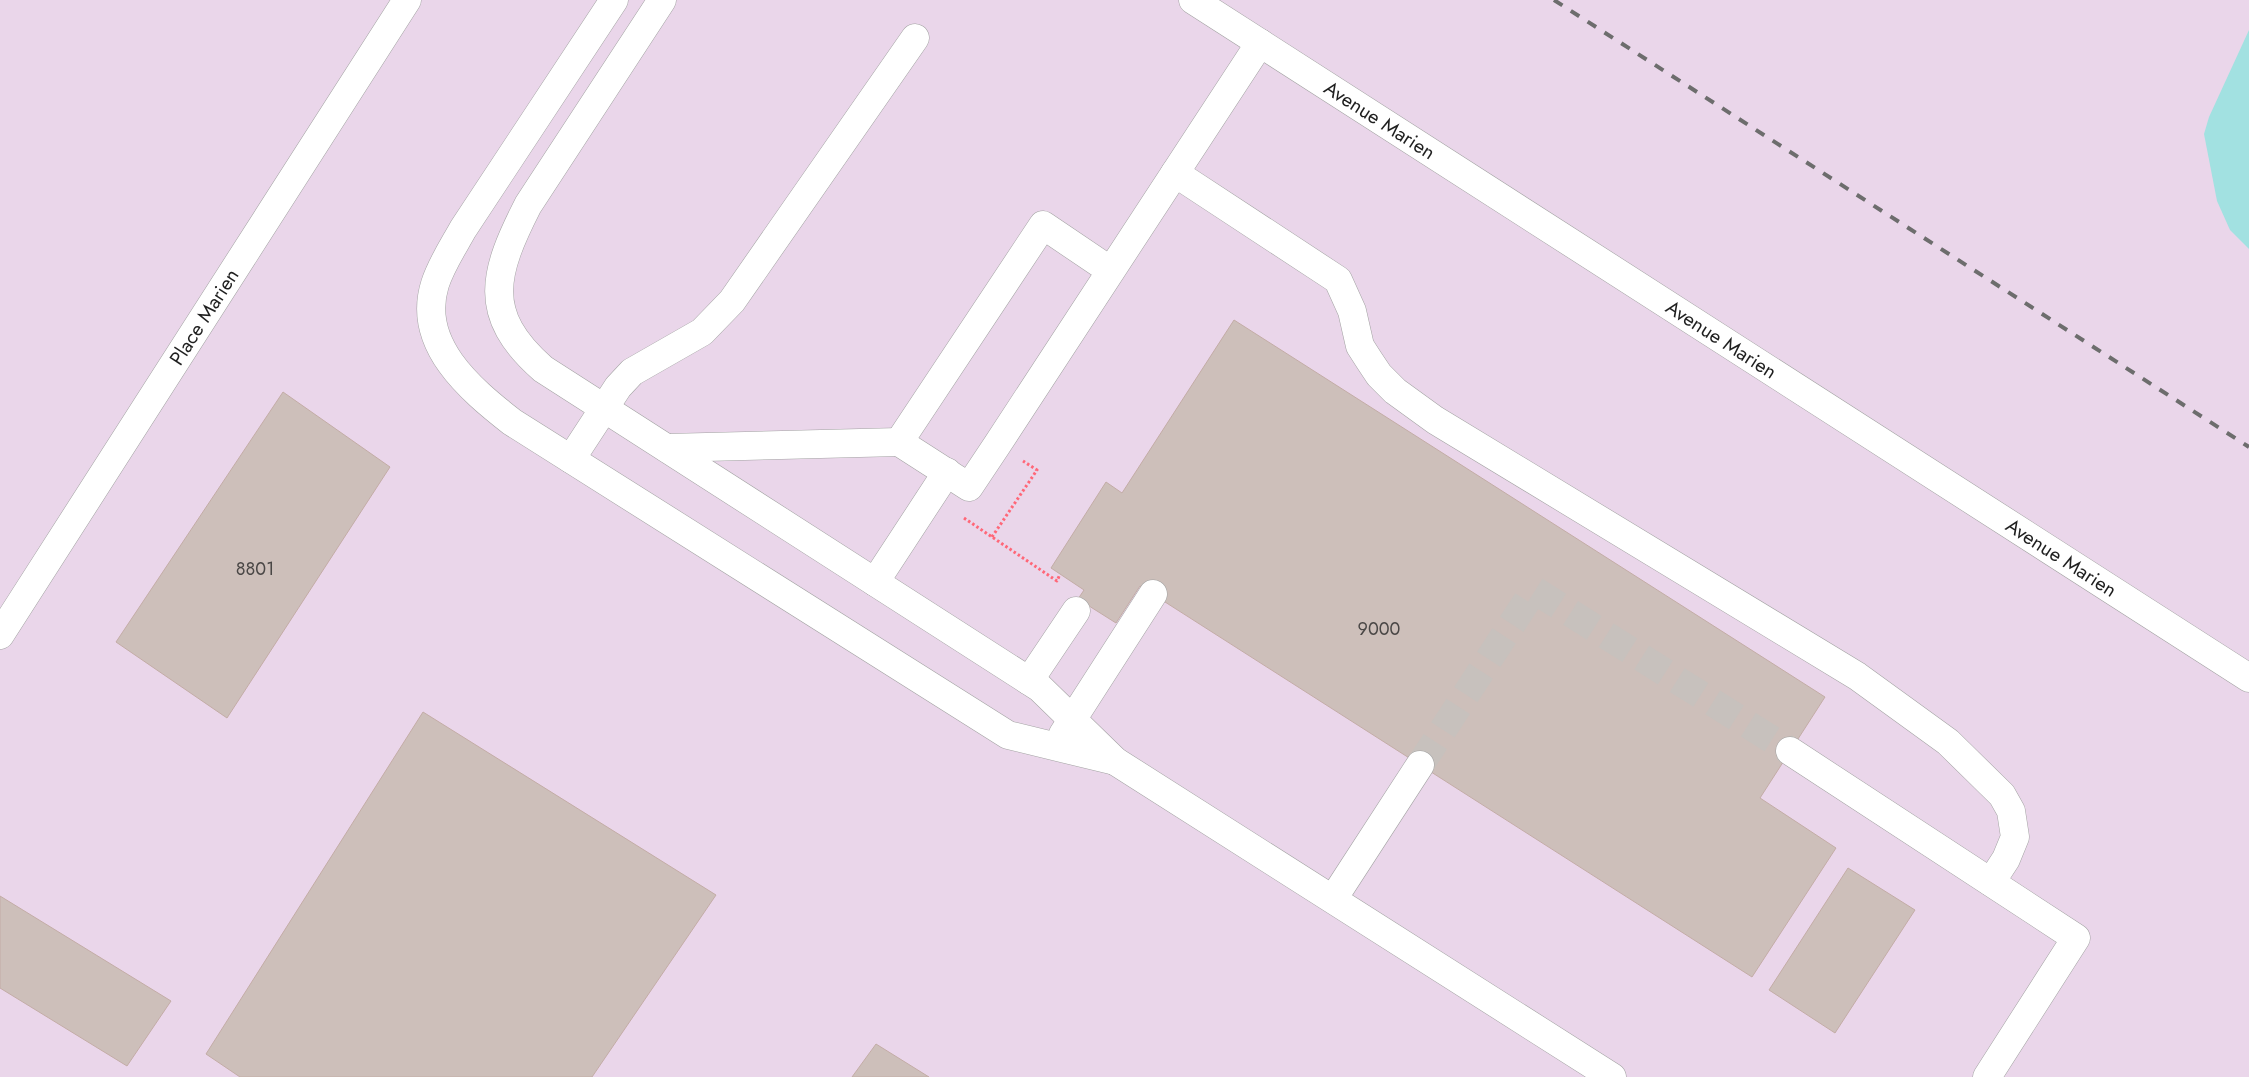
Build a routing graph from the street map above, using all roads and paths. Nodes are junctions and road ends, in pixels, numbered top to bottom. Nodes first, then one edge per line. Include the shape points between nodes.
1 (407, 0) edge
2 (614, 0) edge
3 (662, 0) edge
4 (1193, 0) edge
5 (914, 38) dead end
6 (1260, 43) junction
7 (1175, 173) junction
8 (1111, 271) junction
9 (604, 408) junction
10 (899, 442) junction
11 (666, 448) junction
12 (570, 459) junction
13 (1037, 470) dead end
14 (947, 472) junction
15 (963, 518) dead end
16 (992, 537) junction
17 (1060, 574) dead end
18 (875, 582) junction
19 (1152, 594) dead end
20 (1076, 611) dead end
21 (0, 635) edge
22 (2249, 678) edge
23 (1029, 681) junction
24 (1072, 719) junction
25 (1055, 746) junction
26 (1790, 752) tunnel mouth
27 (1115, 760) junction
28 (1420, 764) tunnel mouth
29 (1991, 882) junction
30 (1333, 898) junction
31 (1612, 1077) edge
32 (1987, 1077) edge

1 - 21 street, Place Marien
2 - 12 street via 463,230 444,262 431,302 431,322 452,368 478,395 512,422
3 - 9 street via 528,205 511,239 498,288 504,320 524,353
4 - 6 street, Avenue Marien
5 - 9 street via 732,301 702,332 632,372
6 - 7 street
6 - 22 street, Avenue Marien
7 - 8 street
7 - 29 street via 1338,280 1352,312 1360,346 1379,375 1395,391 1427,414 1857,676 1948,742 2002,795 2011,811 2015,837
8 - 10 street via 1043,226
8 - 14 street via 969,487
9 - 11 street
9 - 12 street
10 - 11 street
10 - 14 street
11 - 18 street
12 - 25 street via 1008,735
13 - 16 path
14 - 18 street
15 - 16 path
16 - 17 path via 1056,581
18 - 23 street
19 - 24 street
20 - 23 street
23 - 24 street
24 - 25 street
24 - 27 street
25 - 27 street
26 - 29 street
27 - 30 street
28 - 30 street
29 - 32 street via 2076,938
30 - 31 street

